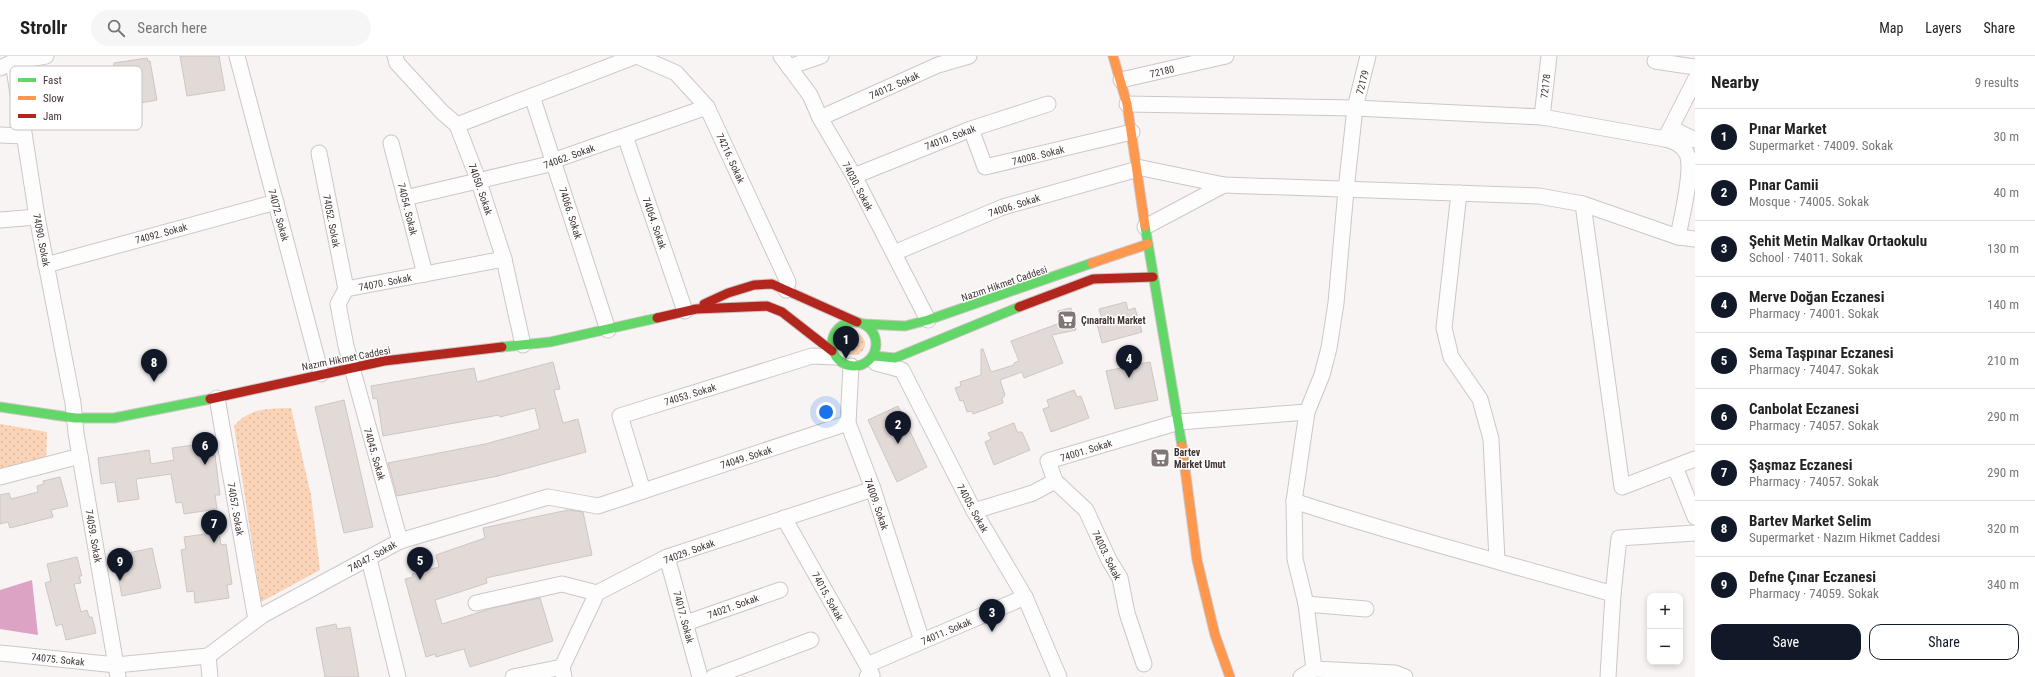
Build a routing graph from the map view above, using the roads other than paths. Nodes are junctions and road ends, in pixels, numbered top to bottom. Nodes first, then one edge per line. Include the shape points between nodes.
1 (46, 56) edge
2 (237, 56) edge
3 (395, 56) edge
4 (636, 56) edge
5 (821, 56) edge
6 (969, 56) edge
7 (1113, 56) edge
8 (1226, 56) edge
9 (1368, 56) edge
10 (1549, 56) edge
11 (1655, 61) dead end
12 (785, 62) edge
13 (7, 65) edge
14 (1695, 67) edge
15 (10, 78) edge
16 (1121, 80) junction
17 (1695, 80) edge
18 (532, 96) junction
19 (1048, 104) dead end
20 (1127, 104) junction
21 (707, 107) junction
22 (1355, 108) junction
23 (1542, 117) junction
24 (820, 118) junction
25 (457, 125) junction
26 (971, 129) junction
27 (23, 130) edge
28 (1132, 132) junction
29 (1668, 133) junction
30 (0, 135) edge
31 (24, 136) junction
32 (625, 136) junction
33 (1695, 140) edge
34 (391, 143) dead end
35 (319, 154) dead end
36 (554, 163) junction
37 (1138, 168) junction
38 (854, 176) junction
39 (479, 182) junction
40 (1224, 185) junction
41 (1346, 190) junction
42 (1459, 193) junction
43 (405, 198) junction
44 (276, 202) junction
45 (1583, 204) junction
46 (37, 217) junction
47 (0, 220) edge
48 (1145, 227) junction
49 (1678, 237) junction
50 (1695, 239) edge
51 (1148, 244) junction
52 (894, 253) junction
53 (504, 259) junction
54 (46, 264) junction
55 (425, 274) junction
56 (1153, 277) junction
57 (346, 289) junction
58 (786, 290) junction
59 (691, 310) junction
60 (928, 320) junction
61 (861, 323) junction
62 (608, 330) junction
63 (523, 345) junction
64 (834, 354) junction
65 (871, 359) junction
66 (351, 366) junction
67 (850, 366) junction
68 (320, 374) junction
69 (217, 398) junction
70 (0, 407) edge
71 (1307, 412) junction
72 (74, 418) junction
73 (1180, 422) junction
74 (848, 423) junction
75 (80, 456) junction
76 (1695, 459) edge
77 (1676, 467) junction
78 (0, 477) edge
79 (1055, 481) junction
80 (873, 489) junction
81 (643, 491) junction
82 (1294, 502) junction
83 (974, 511) junction
84 (1695, 517) edge
85 (784, 518) junction
86 (1695, 533) edge
87 (400, 540) junction
88 (667, 557) junction
89 (369, 559) junction
90 (1497, 560) junction
91 (780, 590) dead end
92 (596, 593) junction
93 (1613, 594) junction
94 (1025, 597) junction
95 (476, 603) dead end
96 (1306, 604) junction
97 (1366, 609) dead end
98 (256, 620) junction
99 (686, 623) junction
100 (811, 640) dead end
101 (922, 641) junction
102 (0, 653) edge
103 (208, 656) junction
104 (1144, 664) dead end
105 (1314, 669) junction
106 (117, 671) edge
107 (563, 672) edge
108 (869, 672) edge
109 (210, 677) edge
110 (398, 677) edge
111 (513, 677) edge
112 (700, 677) edge
113 (713, 677) edge
114 (1059, 677) edge
115 (1230, 677) edge
116 (1301, 677) edge
117 (1405, 677) edge
118 (1608, 677) edge

1 - 13 street
2 - 44 street, 74072. Sokak
3 - 25 street, 74050. Sokak via 397,63
4 - 18 street
4 - 21 street, 74216. Sokak via 676,72
5 - 12 street
6 - 24 street, 74012. Sokak via 938,65
7 - 16 main road
8 - 16 street, 72180
9 - 22 street, 72179
10 - 23 street, 72178
11 - 14 street
12 - 24 street, 74030. Sokak via 810,95
13 - 15 street, 74090. Sokak
16 - 20 main road
17 - 29 street
18 - 25 street
18 - 36 street, 74066. Sokak
19 - 26 street, 74010. Sokak
20 - 22 street
20 - 28 main road
21 - 32 street, 74062. Sokak
21 - 58 street, 74216. Sokak via 788,282
22 - 23 street
22 - 41 street, 72179
23 - 29 street
24 - 38 street, 74030. Sokak
25 - 39 street, 74050. Sokak
26 - 28 street, 74008. Sokak via 985,168
26 - 38 street, 74010. Sokak
27 - 31 street, 74090. Sokak
28 - 37 main road
29 - 33 street
29 - 49 street via 1687,154 1689,173
30 - 31 street
31 - 46 street, 74090. Sokak
32 - 36 street, 74062. Sokak via 558,159
32 - 59 street, 74064. Sokak
34 - 43 street, 74054. Sokak
35 - 57 street, 74052. Sokak
36 - 39 street, 74062. Sokak
36 - 62 street, 74066. Sokak
37 - 40 street
37 - 48 main road
37 - 52 street, 74006. Sokak via 1003,207
38 - 52 street, 74030. Sokak
39 - 43 street, 74062. Sokak
39 - 53 street, 74050. Sokak
40 - 41 street
40 - 48 street
41 - 42 street
41 - 71 street, 72179 via 1336,303 1329,348 1322,375
42 - 45 street via 1539,196
42 - 90 street via 1444,328 1451,357 1480,398 1491,439
43 - 55 street, 74054. Sokak
44 - 54 street, 74092. Sokak
44 - 68 street, 74072. Sokak
45 - 49 street
45 - 77 street via 1622,487
46 - 47 street
46 - 54 street, 74090. Sokak
48 - 51 main road
49 - 50 street
51 - 56 main road
51 - 60 main road, Nazım Hikmet Caddesi
52 - 60 street, 74030. Sokak
53 - 55 street, 74070. Sokak
53 - 63 street, 74050. Sokak
54 - 72 street, 74090. Sokak
55 - 57 street, 74070. Sokak
56 - 65 main road via 1093,279 982,321 895,358
56 - 73 main road
57 - 66 street, 74070. Sokak via 338,304
58 - 59 main road, Nazım Hikmet Caddesi via 772,284 754,285 728,293
58 - 61 main road, Nazım Hikmet Caddesi
59 - 62 main road, Nazım Hikmet Caddesi
59 - 64 main road, Nazım Hikmet Caddesi via 767,306 782,312
60 - 61 main road, Nazım Hikmet Caddesi via 905,326
61 - 64 main road via 842,325 837,330 833,336
61 - 65 main road via 875,334 877,342
62 - 63 main road, Nazım Hikmet Caddesi
63 - 66 main road, Nazım Hikmet Caddesi
64 - 67 main road via 841,363
64 - 81 street, 74053. Sokak via 812,356 620,416
65 - 67 main road via 862,365
65 - 83 street, 74005. Sokak via 902,370
66 - 68 main road, Nazım Hikmet Caddesi
66 - 87 street, 74045. Sokak
67 - 74 street, 74009. Sokak
68 - 69 main road, Nazım Hikmet Caddesi
69 - 72 main road, Nazım Hikmet Caddesi via 114,418
69 - 98 street, 74057. Sokak
70 - 72 main road, Nazım Hikmet Caddesi
71 - 73 street
71 - 82 street, 72179
72 - 75 street, 74059. Sokak
73 - 79 street, 74001. Sokak via 1048,462
73 - 115 main road via 1198,560 1215,636
74 - 80 street, 74009. Sokak
74 - 81 street, 74049. Sokak
75 - 78 street
75 - 106 street, 74059. Sokak
76 - 77 street
77 - 84 street
79 - 83 street via 1033,493
79 - 104 street, 74003. Sokak via 1086,510 1120,578 1127,613
80 - 85 street, 74029. Sokak
80 - 101 street, 74009. Sokak
81 - 87 street, 74047. Sokak via 598,506 548,498
82 - 90 street via 1448,549
82 - 96 street, 72179 via 1295,559
83 - 94 street, 74005. Sokak
85 - 88 street, 74029. Sokak
85 - 108 street, 74015. Sokak
86 - 93 street via 1619,538
87 - 89 street, 74047. Sokak
88 - 92 street, 74029. Sokak
88 - 99 street, 74017. Sokak
89 - 98 street, 74047. Sokak
89 - 110 street
90 - 93 street
91 - 99 street, 74021. Sokak
92 - 95 street via 562,584
92 - 107 street
93 - 118 street
94 - 101 street, 74011. Sokak
94 - 114 street, 74005. Sokak
96 - 97 street
96 - 105 street, 72179
98 - 103 street, 74047. Sokak
99 - 112 street, 74017. Sokak
100 - 113 street
101 - 108 street, 74011. Sokak
102 - 106 street, 74075. Sokak
103 - 106 street
103 - 109 street
105 - 116 street
105 - 117 street via 1395,673
107 - 111 street

